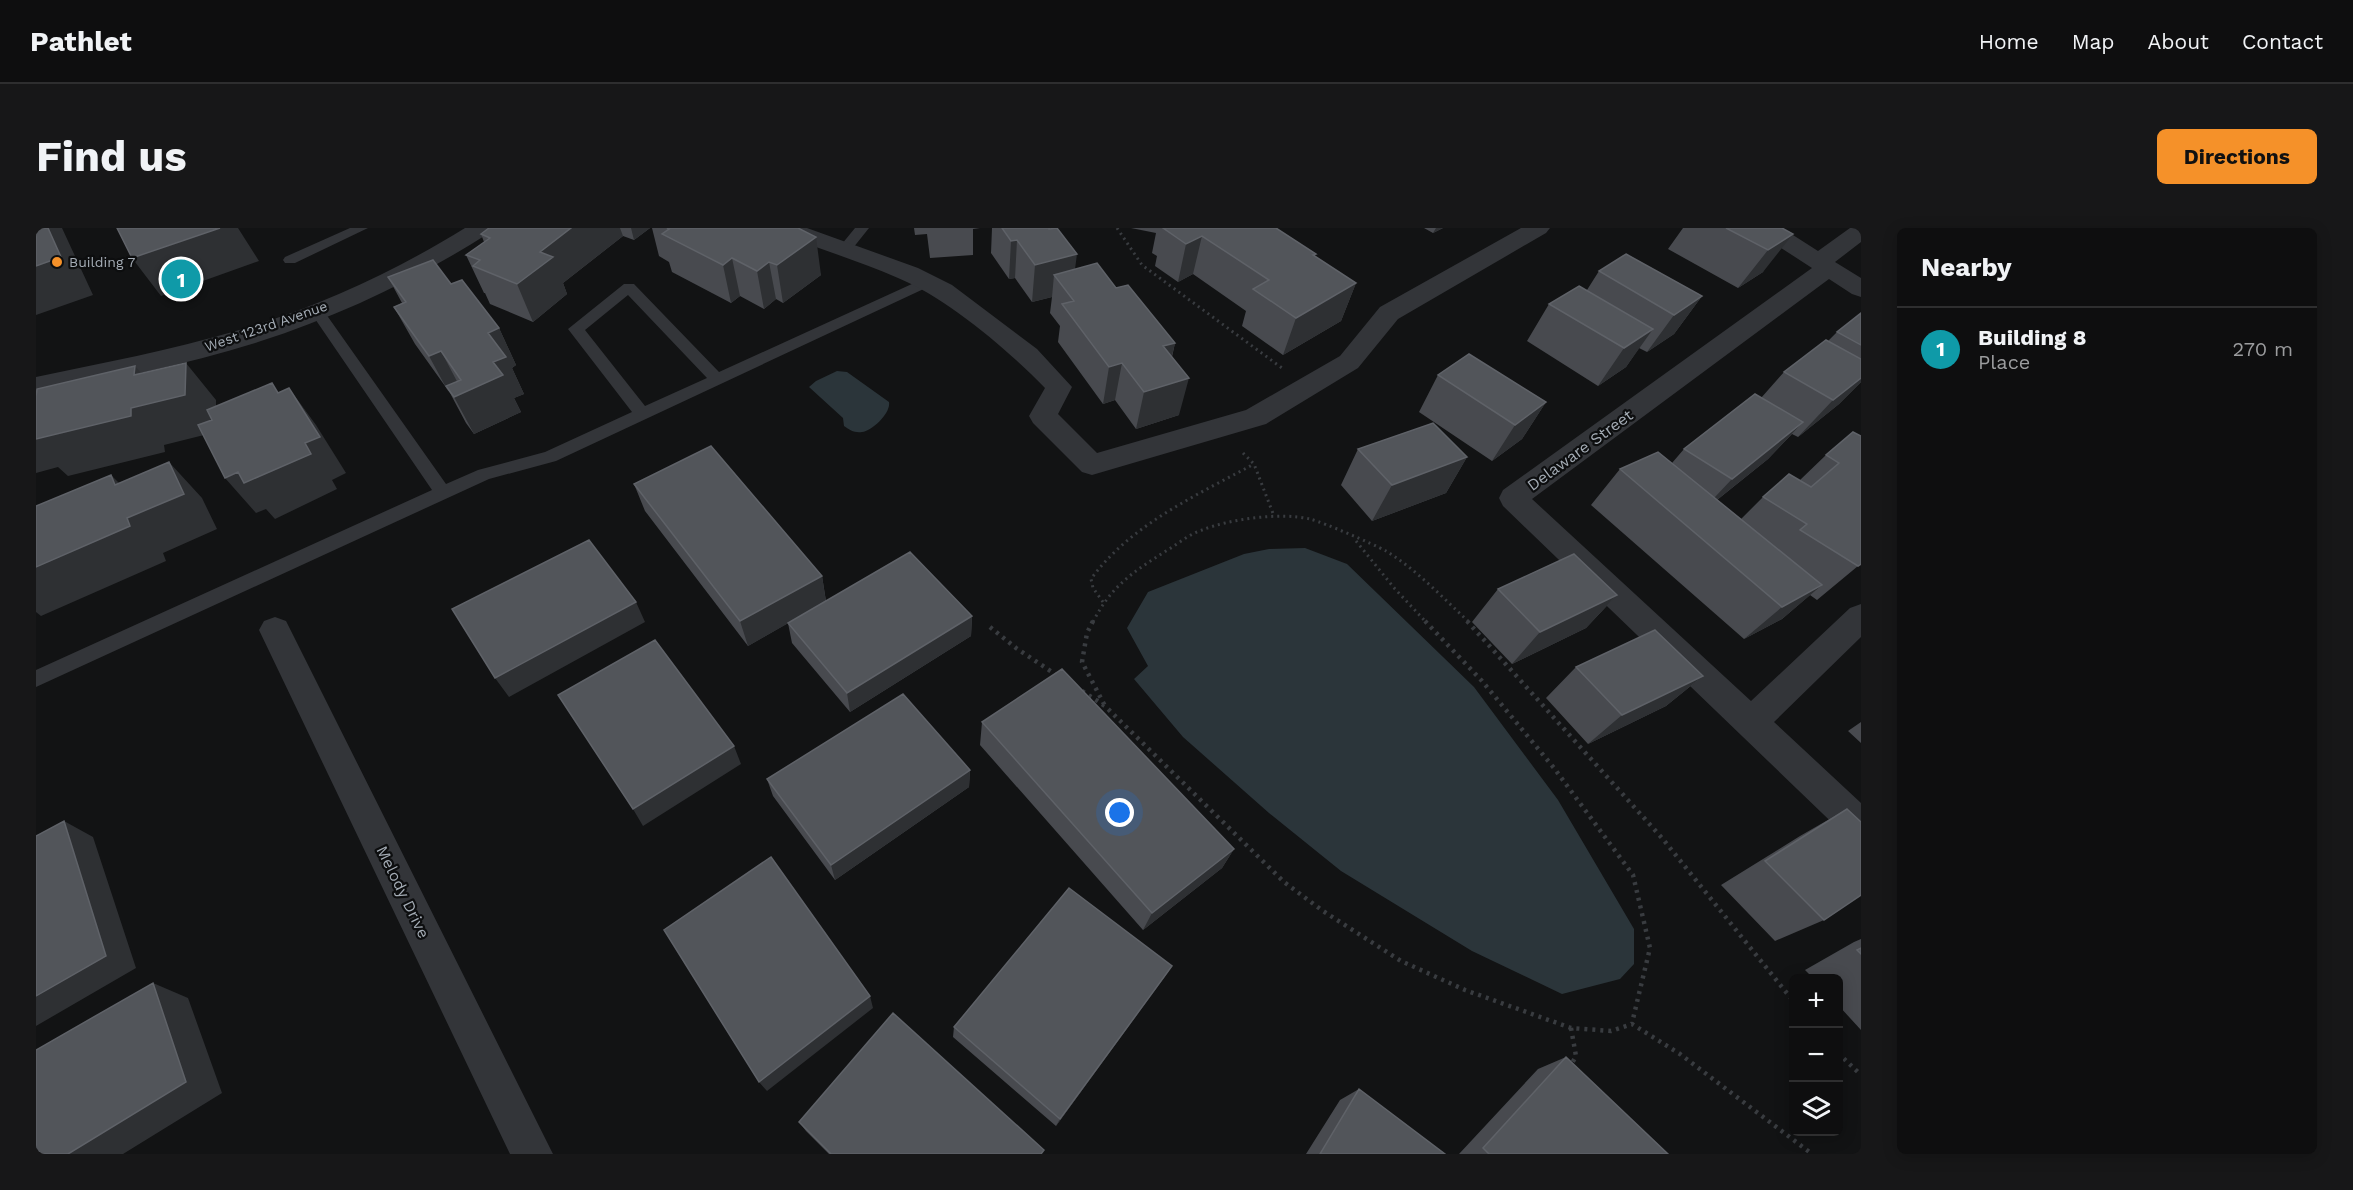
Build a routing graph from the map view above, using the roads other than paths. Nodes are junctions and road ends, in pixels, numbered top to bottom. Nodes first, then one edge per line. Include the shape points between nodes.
1 (361, 228) edge
2 (481, 228) edge
3 (785, 228) edge
4 (862, 228) edge
5 (1538, 228) edge
6 (1766, 228) edge
7 (1861, 231) edge
8 (844, 250) junction
9 (290, 260) dead end
10 (1824, 265) junction
11 (924, 283) junction
12 (1861, 289) edge
13 (316, 310) junction
14 (717, 380) junction
15 (36, 386) edge
16 (642, 414) junction
17 (442, 493) junction
18 (1861, 617) edge
19 (275, 630) dead end
20 (36, 679) edge
21 (1750, 723) junction
22 (1861, 826) edge
23 (532, 1154) edge

1 - 9 lane
2 - 13 street, West 123rd Avenue via 394,276
3 - 8 street
4 - 8 lane
5 - 11 street via 1389,313 1349,362 1256,417 1092,465 1043,416 1059,387 1028,355 943,291
6 - 10 street
7 - 10 street
8 - 11 street via 909,273
10 - 12 street
10 - 21 street, Delaware Street via 1513,498
11 - 14 lane
13 - 15 street, West 123rd Avenue via 216,345
13 - 17 lane
14 - 16 lane
14 - 16 lane via 629,286 576,329
16 - 17 lane via 550,457 484,474
17 - 20 lane
18 - 21 street
19 - 23 street, Melody Drive
21 - 22 street, Delaware Street

